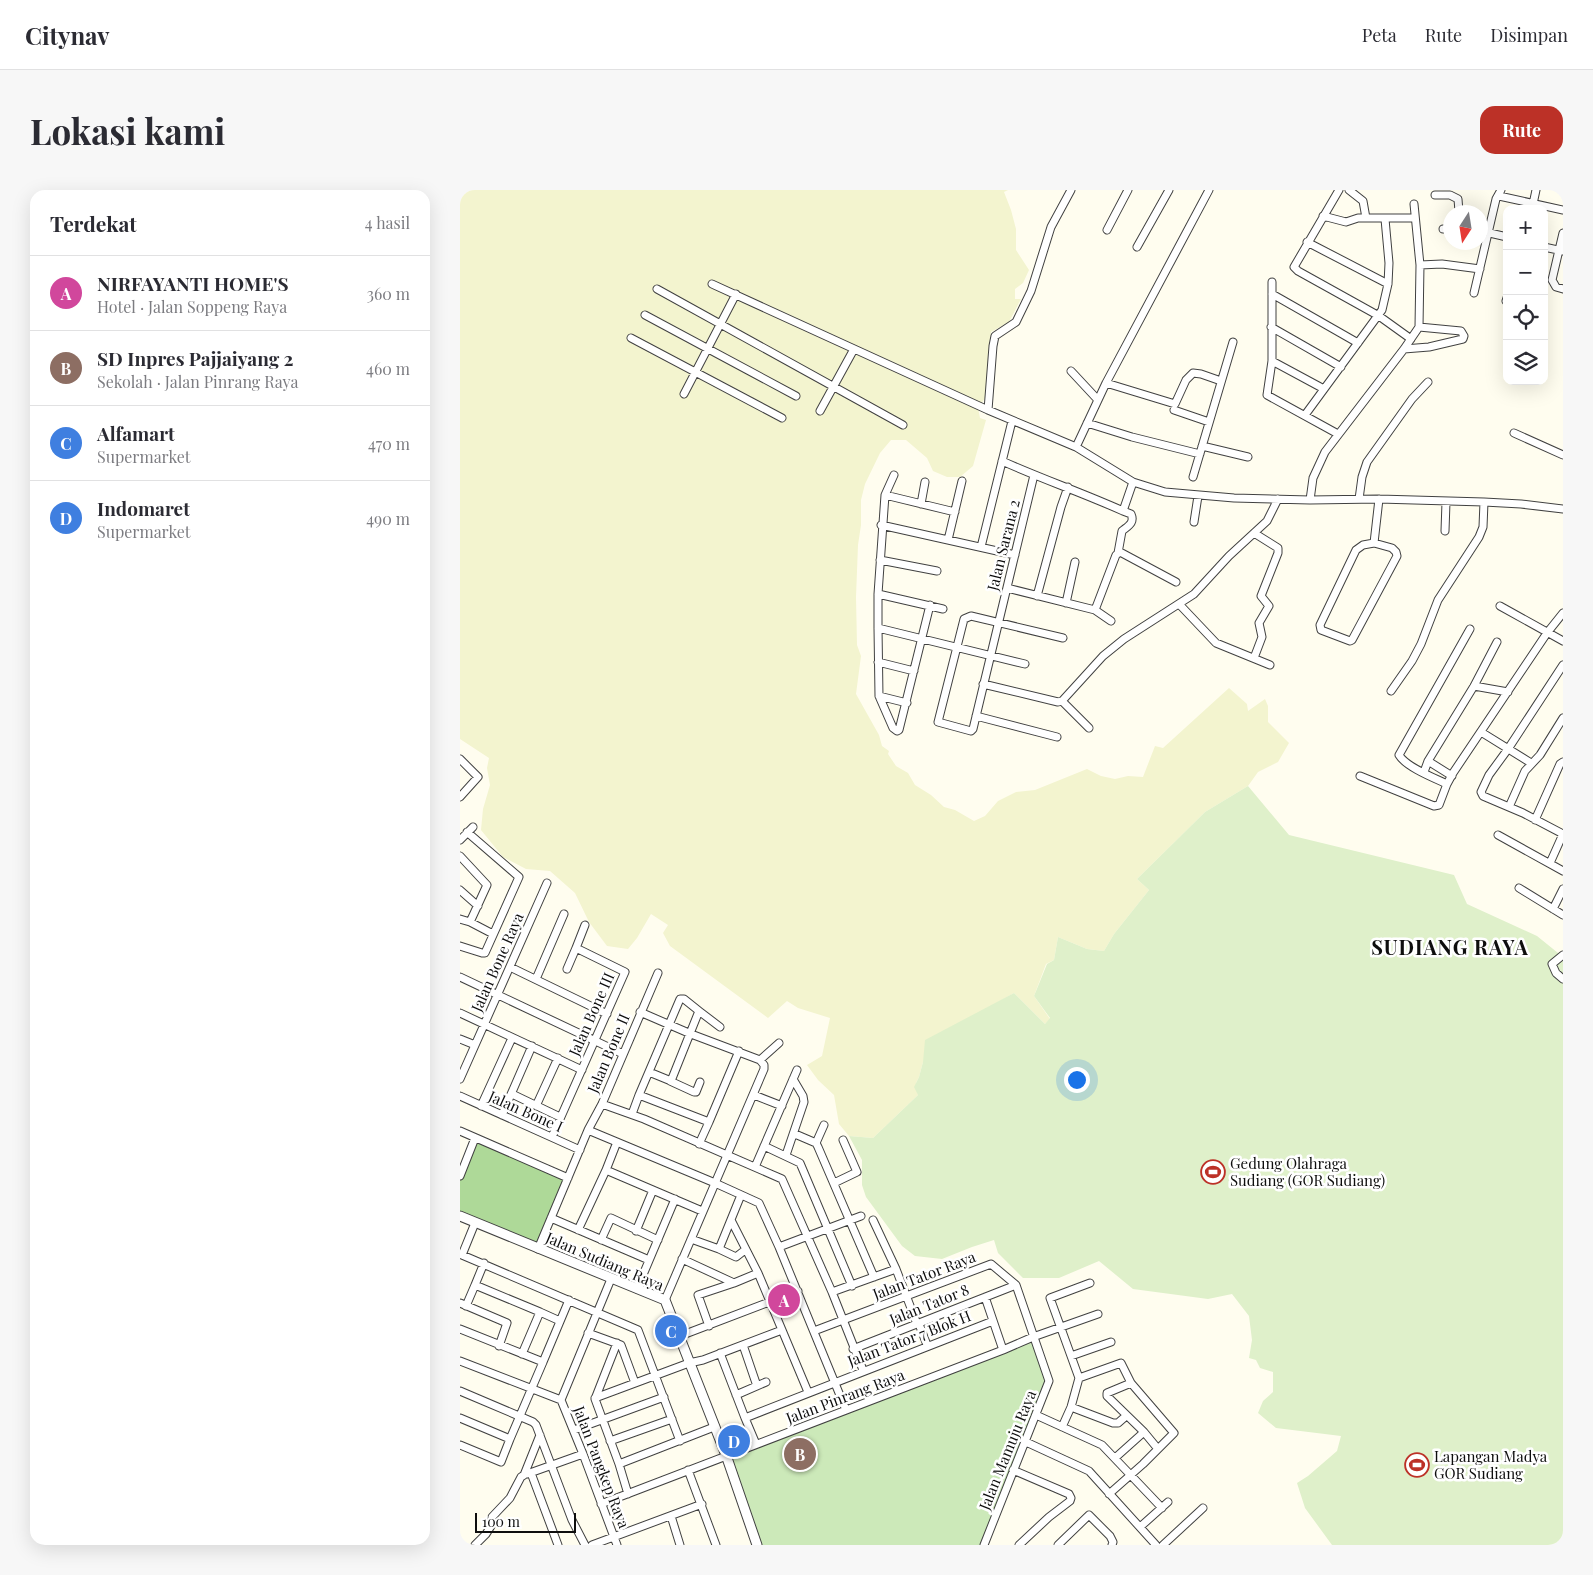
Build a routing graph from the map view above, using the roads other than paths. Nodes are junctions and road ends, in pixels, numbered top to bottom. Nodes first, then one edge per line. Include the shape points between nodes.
1 (1070, 190) edge
2 (1128, 190) edge
3 (1170, 190) edge
4 (1209, 190) edge
5 (1339, 190) edge
6 (1349, 190) edge
7 (1536, 190) edge
8 (1500, 193) edge
9 (1435, 195) dead end
10 (1414, 204) dead end
11 (1533, 204) junction
12 (1459, 205) edge
13 (1563, 210) edge
14 (1323, 216) junction
15 (1366, 218) junction
16 (1415, 218) junction
17 (1385, 219) junction
18 (1488, 221) edge
19 (1107, 230) dead end
20 (1488, 233) edge
21 (1563, 233) edge
22 (1503, 236) edge
23 (1307, 242) junction
24 (1137, 247) dead end
25 (1548, 247) edge
26 (1482, 250) edge
27 (1561, 251) edge
28 (1420, 265) junction
29 (1480, 269) junction
30 (1272, 282) dead end
31 (712, 284) dead end
32 (1388, 284) junction
33 (657, 289) dead end
34 (1563, 289) edge
35 (1474, 293) dead end
36 (736, 294) junction
37 (1272, 294) junction
38 (645, 314) dead end
39 (1378, 316) junction
40 (720, 325) junction
41 (1272, 327) junction
42 (1419, 327) junction
43 (631, 338) dead end
44 (1411, 339) junction
45 (1233, 342) dead end
46 (1358, 343) junction
47 (707, 349) junction
48 (854, 349) junction
49 (1404, 350) junction
50 (1272, 360) junction
51 (1341, 367) junction
52 (1071, 371) dead end
53 (695, 372) junction
54 (1221, 381) junction
55 (1428, 382) dead end
56 (1106, 383) junction
57 (833, 387) junction
58 (1324, 389) junction
59 (684, 394) dead end
60 (796, 396) dead end
61 (1098, 400) junction
62 (988, 410) junction
63 (1174, 410) dead end
64 (820, 411) dead end
65 (1305, 415) junction
66 (782, 418) dead end
67 (1012, 420) junction
68 (1209, 422) junction
69 (1087, 423) junction
70 (903, 425) dead end
71 (1514, 433) dead end
72 (1338, 434) junction
73 (1076, 447) junction
74 (1201, 450) junction
75 (1563, 455) edge
76 (1248, 457) dead end
77 (1002, 461) junction
78 (894, 475) dead end
79 (1034, 475) junction
80 (1192, 477) dead end
81 (962, 481) dead end
82 (925, 482) dead end
83 (1134, 482) junction
84 (1068, 487) junction
85 (885, 495) junction
86 (1198, 496) junction
87 (1278, 499) junction
88 (1359, 499) junction
89 (1379, 499) junction
90 (1310, 500) junction
91 (1446, 502) junction
92 (1484, 502) junction
93 (920, 504) junction
94 (1563, 509) edge
95 (1123, 511) junction
96 (955, 512) junction
97 (1194, 522) dead end
98 (881, 525) junction
99 (1445, 531) dead end
100 (1254, 533) junction
101 (948, 540) junction
102 (1374, 543) junction
103 (981, 547) junction
104 (1118, 553) junction
105 (1015, 555) junction
106 (880, 560) junction
107 (1075, 562) dead end
108 (937, 571) dead end
109 (1176, 582) dead end
110 (1006, 588) junction
111 (878, 594) junction
112 (1037, 596) junction
113 (1066, 603) junction
114 (1179, 604) junction
115 (930, 606) junction
116 (1500, 606) dead end
117 (943, 609) dead end
118 (1094, 610) junction
119 (1563, 613) edge
120 (1111, 621) dead end
121 (1000, 622) junction
122 (878, 628) junction
123 (1470, 629) dead end
124 (1547, 633) junction
125 (1063, 638) dead end
126 (923, 639) junction
127 (1563, 641) edge
128 (1497, 642) dead end
129 (956, 647) junction
130 (991, 655) junction
131 (1254, 658) junction
132 (878, 662) junction
133 (1025, 664) dead end
134 (1270, 665) dead end
135 (1563, 665) edge
136 (914, 670) junction
137 (983, 684) junction
138 (1474, 686) junction
139 (1391, 692) dead end
140 (1508, 692) junction
141 (879, 696) junction
142 (1062, 701) junction
143 (907, 704) junction
144 (976, 716) junction
145 (1563, 718) edge
146 (1561, 726) edge
147 (1090, 728) dead end
148 (1481, 732) junction
149 (1057, 737) dead end
150 (1508, 749) junction
151 (460, 759) edge
152 (1428, 761) junction
153 (1563, 762) edge
154 (1531, 763) junction
155 (1424, 772) junction
156 (1360, 776) dead end
157 (1452, 776) junction
158 (1447, 784) junction
159 (462, 795) edge
160 (1509, 807) junction
161 (1535, 820) junction
162 (1498, 835) dead end
163 (460, 840) edge
164 (460, 856) edge
165 (1550, 863) junction
166 (1563, 871) edge
167 (547, 884) dead end
168 (1519, 888) dead end
169 (1563, 889) edge
170 (460, 890) edge
171 (478, 906) junction
172 (1553, 909) junction
173 (564, 914) dead end
174 (1563, 914) edge
175 (460, 919) edge
176 (470, 922) junction
177 (585, 925) dead end
178 (493, 934) junction
179 (460, 946) edge
180 (576, 948) junction
181 (1563, 955) edge
182 (510, 966) junction
183 (567, 969) dead end
184 (658, 973) dead end
185 (460, 977) edge
186 (1563, 979) edge
187 (536, 980) junction
188 (497, 996) junction
189 (699, 1011) junction
190 (640, 1012) junction
191 (460, 1013) edge
192 (606, 1014) junction
193 (484, 1025) junction
194 (669, 1025) junction
195 (720, 1027) dead end
196 (691, 1034) junction
197 (512, 1038) junction
198 (460, 1039) edge
199 (594, 1041) junction
200 (779, 1043) dead end
201 (476, 1045) junction
202 (532, 1046) junction
203 (739, 1051) junction
204 (623, 1054) junction
205 (558, 1058) junction
206 (760, 1060) junction
207 (582, 1070) junction
208 (796, 1070) dead end
209 (649, 1072) junction
210 (460, 1079) edge
211 (793, 1079) junction
212 (670, 1081) junction
213 (700, 1082) dead end
214 (512, 1094) junction
215 (639, 1095) junction
216 (754, 1095) junction
217 (460, 1096) edge
218 (602, 1104) junction
219 (481, 1106) junction
220 (536, 1106) junction
221 (782, 1106) junction
222 (632, 1114) junction
223 (502, 1115) junction
224 (560, 1117) junction
225 (709, 1122) junction
226 (824, 1125) dead end
227 (588, 1130) junction
228 (460, 1131) edge
229 (794, 1134) junction
230 (475, 1138) junction
231 (552, 1138) junction
232 (844, 1140) dead end
233 (617, 1142) junction
234 (816, 1143) junction
235 (699, 1144) junction
236 (764, 1146) junction
237 (581, 1147) junction
238 (786, 1155) junction
239 (727, 1157) junction
240 (755, 1167) junction
241 (606, 1170) junction
242 (460, 1176) edge
243 (568, 1178) junction
244 (715, 1183) junction
245 (834, 1183) junction
246 (653, 1190) junction
247 (741, 1195) junction
248 (675, 1199) junction
249 (702, 1211) junction
250 (460, 1216) edge
251 (861, 1216) dead end
252 (551, 1218) junction
253 (732, 1220) junction
254 (872, 1220) dead end
255 (849, 1221) junction
256 (475, 1223) junction
257 (828, 1229) junction
258 (578, 1230) junction
259 (636, 1231) junction
260 (808, 1237) junction
261 (691, 1238) junction
262 (601, 1240) junction
263 (658, 1240) junction
264 (780, 1247) junction
265 (538, 1249) junction
266 (718, 1249) junction
267 (745, 1250) junction
268 (461, 1258) edge
269 (682, 1259) junction
270 (649, 1260) junction
271 (484, 1263) junction
272 (896, 1269) junction
273 (758, 1273) junction
274 (874, 1277) junction
275 (611, 1279) junction
276 (734, 1283) junction
277 (1090, 1283) dead end
278 (1016, 1285) junction
279 (475, 1286) junction
280 (852, 1286) junction
281 (637, 1289) junction
282 (798, 1291) junction
283 (832, 1292) junction
284 (906, 1296) junction
285 (985, 1297) junction
286 (569, 1300) junction
287 (665, 1300) junction
288 (770, 1302) junction
289 (463, 1305) edge
290 (540, 1312) junction
291 (597, 1312) junction
292 (1098, 1314) dead end
293 (843, 1320) junction
294 (560, 1321) junction
295 (993, 1321) junction
296 (918, 1324) junction
297 (709, 1326) junction
298 (1060, 1327) junction
299 (460, 1329) edge
300 (782, 1330) junction
301 (814, 1331) junction
302 (588, 1333) junction
303 (680, 1336) junction
304 (1033, 1337) junction
305 (1111, 1342) dead end
306 (618, 1343) junction
307 (743, 1345) junction
308 (927, 1345) junction
309 (499, 1346) junction
310 (853, 1349) junction
311 (1004, 1350) junction
312 (720, 1353) junction
313 (522, 1354) junction
314 (1071, 1356) junction
315 (460, 1361) edge
316 (543, 1362) junction
317 (689, 1362) junction
318 (863, 1370) junction
319 (655, 1376) junction
320 (1079, 1378) junction
321 (766, 1382) dead end
322 (834, 1382) junction
323 (635, 1383) junction
324 (1131, 1383) junction
325 (757, 1386) junction
326 (532, 1389) junction
327 (460, 1391) edge
328 (808, 1392) junction
329 (736, 1395) junction
330 (664, 1397) junction
331 (595, 1398) junction
332 (561, 1400) junction
333 (1071, 1407) junction
334 (846, 1410) junction
335 (1036, 1415) junction
336 (1126, 1416) junction
337 (521, 1417) junction
338 (460, 1418) edge
339 (745, 1418) junction
340 (672, 1419) junction
341 (602, 1420) junction
342 (1062, 1427) junction
343 (714, 1428) junction
344 (574, 1430) junction
345 (1144, 1432) junction
346 (540, 1435) junction
347 (510, 1439) junction
348 (610, 1441) junction
349 (680, 1441) junction
350 (1026, 1442) junction
351 (756, 1444) junction
352 (460, 1445) edge
353 (1158, 1449) junction
354 (583, 1454) junction
355 (726, 1455) junction
356 (1115, 1458) junction
357 (551, 1464) junction
358 (619, 1464) junction
359 (688, 1470) junction
360 (1013, 1470) junction
361 (528, 1474) junction
362 (1130, 1474) junction
363 (628, 1494) junction
364 (1109, 1494) junction
365 (1168, 1502) dead end
366 (602, 1504) junction
367 (702, 1504) junction
368 (1162, 1508) junction
369 (1204, 1508) dead end
370 (671, 1516) junction
371 (1140, 1527) junction
372 (614, 1537) junction
373 (475, 1545) edge
374 (558, 1545) edge
375 (585, 1545) edge
376 (592, 1545) edge
377 (617, 1545) edge
378 (680, 1545) edge
379 (716, 1545) edge
380 (757, 1545) edge
381 (984, 1545) edge
382 (1019, 1545) edge
383 (1058, 1545) edge
384 (1112, 1545) edge
385 (1156, 1545) edge
386 (1163, 1545) edge

1 - 62 street via 1051,227 1016,322 995,336
2 - 19 street
3 - 24 street
4 - 56 street
5 - 14 street
6 - 15 street via 1364,200
7 - 11 street
8 - 11 street
8 - 18 street
9 - 12 street via 1450,195 1458,200
10 - 16 street
11 - 13 street
14 - 15 street via 1346,222
14 - 23 street
15 - 17 street
16 - 17 street
16 - 28 street
17 - 32 street
20 - 22 street
21 - 27 street
23 - 32 street
23 - 39 street via 1294,267
25 - 27 street
26 - 29 street
27 - 34 street via 1552,280 1556,287
28 - 29 street
28 - 42 street
29 - 35 street
30 - 37 street
31 - 36 street
32 - 39 street
33 - 40 street
36 - 40 street
36 - 48 street
37 - 41 street
37 - 46 street
38 - 47 street
39 - 44 street
39 - 46 street
40 - 47 street
40 - 57 street
41 - 50 street
41 - 51 street
42 - 44 street
42 - 49 street via 1461,331 1464,336 1463,340
43 - 53 street
44 - 49 street
45 - 54 street
46 - 51 street
47 - 53 street
47 - 60 street
48 - 57 street
48 - 62 street
49 - 72 street
50 - 58 street
50 - 65 street via 1267,395
51 - 58 street
52 - 61 street
53 - 59 street
53 - 66 street
54 - 56 street via 1192,373 1175,404
54 - 68 street
55 - 88 street via 1367,462
56 - 61 street
57 - 64 street
57 - 70 street
58 - 65 street
61 - 69 street
62 - 67 street
63 - 68 street
65 - 72 street
67 - 73 street
67 - 77 street
68 - 74 street
69 - 73 street
69 - 74 street via 1132,437
71 - 75 street
72 - 90 street via 1318,464
73 - 83 street
74 - 76 street
74 - 80 street
77 - 79 street
77 - 103 street
78 - 85 street
79 - 84 street
79 - 105 street, Jalan Sarana 2
81 - 96 street
82 - 93 street
83 - 86 street via 1165,492
83 - 95 street
84 - 95 street
84 - 112 street
85 - 93 street
85 - 98 street
86 - 87 street
86 - 97 street
87 - 90 street
87 - 100 street via 1267,521
88 - 89 street
88 - 90 street
89 - 91 street
89 - 102 street
91 - 92 street
91 - 99 street
92 - 94 street
92 - 139 street via 1483,527 1479,537 1438,600 1412,662
93 - 96 street
95 - 104 street via 1131,514 1132,520 1121,534
96 - 101 street
98 - 101 street
98 - 106 street
100 - 114 street via 1194,594
100 - 131 street via 1278,548 1278,554 1261,596 1269,606 1259,623 1262,637
101 - 103 street
102 - 102 street via 1356,550 1320,625 1321,630 1352,640 1397,556 1392,548
103 - 105 street
104 - 109 street
104 - 118 street
105 - 110 street, Jalan Sarana 2
106 - 108 street
106 - 111 street
107 - 113 street
110 - 112 street
110 - 121 street, Jalan Sarana 2
111 - 115 street
111 - 122 street
112 - 113 street
113 - 118 street
114 - 131 street via 1216,643
114 - 142 street via 1103,656
115 - 117 street
115 - 126 street
116 - 124 street
118 - 120 street
119 - 124 street
121 - 125 street
121 - 129 street via 968,617 962,622
121 - 130 street, Jalan Sarana 2
122 - 126 street
122 - 132 street
123 - 155 street via 1399,755
124 - 127 street
124 - 140 street
126 - 129 street
126 - 136 street
128 - 138 street
129 - 130 street
129 - 144 street via 938,722 971,731
130 - 133 street
130 - 137 street, Jalan Sarana 2
131 - 134 street
132 - 136 street
132 - 141 street
135 - 150 street
136 - 143 street
137 - 142 street
137 - 144 street, Jalan Sarana 2
138 - 140 street
138 - 152 street
140 - 148 street
141 - 143 street
141 - 143 street via 897,731
142 - 147 street
144 - 149 street
145 - 146 street
146 - 154 street
148 - 150 street
148 - 157 street
150 - 154 street
150 - 160 street via 1481,794
151 - 159 street via 478,777
152 - 155 street
152 - 157 street
153 - 161 street
154 - 160 street
155 - 158 street
156 - 158 street via 1437,806
157 - 158 street
160 - 161 street
161 - 165 street via 1563,834
162 - 165 street
163 - 178 street via 470,829 519,877
164 - 171 street via 487,885
165 - 166 street
167 - 182 street, Jalan Bone Raya
168 - 172 street
169 - 172 street
170 - 171 street
171 - 176 street
172 - 174 street
173 - 187 street
175 - 176 street
176 - 178 street
177 - 180 street
178 - 179 street via 482,953
180 - 183 street
180 - 192 street, Jalan Bone III via 625,972
181 - 186 street via 1552,964
182 - 187 street
182 - 188 street, Jalan Bone Raya
184 - 190 street, Jalan Bone II
185 - 188 street
187 - 192 street
188 - 193 street, Jalan Bone Raya
188 - 199 street
189 - 194 street via 680,999
189 - 195 street
189 - 196 street
190 - 194 street
190 - 204 street, Jalan Bone II
191 - 193 street
192 - 199 street, Jalan Bone III
193 - 197 street
193 - 201 street, Jalan Bone Raya
194 - 196 street
194 - 209 street
196 - 203 street
196 - 212 street
197 - 202 street
197 - 219 street
198 - 201 street
199 - 204 street
199 - 207 street, Jalan Bone III
200 - 206 street
201 - 210 street, Jalan Bone Raya
202 - 205 street
202 - 214 street
203 - 206 street
203 - 225 street
204 - 218 street, Jalan Bone II
205 - 207 street
205 - 220 street
206 - 216 street via 764,1069
207 - 224 street, Jalan Bone III
208 - 211 street
209 - 212 street
209 - 215 street
211 - 221 street
211 - 229 street via 804,1102
212 - 213 street via 694,1092
214 - 220 street
214 - 223 street
215 - 222 street
215 - 225 street
216 - 221 street
216 - 239 street
217 - 219 street, Jalan Bone I
218 - 222 street
218 - 227 street, Jalan Bone II
219 - 223 street, Jalan Bone I
220 - 224 street
221 - 236 street
222 - 235 street
223 - 231 street, Jalan Bone I
224 - 231 street, Jalan Bone III
225 - 235 street
226 - 234 street
227 - 233 street
227 - 237 street, Jalan Bone II
228 - 230 street
229 - 234 street
229 - 238 street
230 - 242 street
230 - 243 street
231 - 237 street, Jalan Bone I
232 - 245 street via 857,1172
233 - 241 street
233 - 244 street
234 - 245 street
235 - 239 street
236 - 238 street
236 - 240 street
237 - 243 street, Jalan Bone II
238 - 257 street via 800,1163
239 - 240 street
239 - 244 street
240 - 260 street via 782,1179
241 - 246 street
241 - 258 street
243 - 252 street, Jalan Bone II
244 - 247 street
244 - 249 street
245 - 255 street
246 - 248 street
246 - 259 street
247 - 253 street
247 - 264 street via 759,1204
248 - 249 street
248 - 263 street
249 - 261 street
250 - 256 street, Jalan Sudiang Raya
251 - 255 street
252 - 258 street
252 - 265 street, Jalan Bone II
253 - 266 street
253 - 267 street
254 - 272 street
255 - 257 street
255 - 274 street
256 - 265 street, Jalan Sudiang Raya
256 - 268 street
257 - 260 street
257 - 280 street
258 - 262 street
259 - 262 street via 610,1218
259 - 263 street
260 - 264 street
260 - 283 street
261 - 266 street
261 - 269 street
262 - 270 street
263 - 270 street
264 - 282 street
265 - 275 street, Jalan Sudiang Raya
266 - 267 street via 736,1257
267 - 273 street
268 - 271 street
269 - 276 street
269 - 287 street
270 - 281 street
271 - 279 street
271 - 286 street
272 - 274 street
272 - 284 street
273 - 276 street
273 - 288 street
274 - 280 street
275 - 281 street, Jalan Sudiang Raya
275 - 291 street
276 - 297 street via 698,1295
277 - 298 street via 1050,1298
278 - 284 street, Jalan Tator Raya via 991,1264
278 - 285 street, Jalan Tator 8
278 - 304 street
279 - 289 street
279 - 290 street
280 - 283 street
281 - 287 street, Jalan Sudiang Raya
282 - 288 street
282 - 301 street
283 - 293 street
284 - 293 street, Jalan Tator Raya
284 - 296 street
285 - 295 street
285 - 296 street, Jalan Tator 8
286 - 291 street
286 - 294 street
287 - 303 street, Jalan Sudiang Raya
288 - 297 street
288 - 300 street
289 - 309 street via 507,1323
290 - 294 street
290 - 313 street
291 - 302 street
291 - 319 street via 638,1330
292 - 298 street, Jalan Pinrang Raya
293 - 301 street, Jalan Tator Raya
293 - 310 street
294 - 316 street
295 - 308 street, Jalan Tator 7 Blok H
295 - 311 street
296 - 308 street
296 - 310 street, Jalan Tator 8
297 - 303 street
298 - 304 street, Jalan Pinrang Raya
298 - 314 street
299 - 309 street
300 - 307 street
300 - 328 street
301 - 322 street
302 - 306 street
302 - 332 street
303 - 317 street, Jalan Sudiang Raya
304 - 311 street, Jalan Pinrang Raya
304 - 335 street, Jalan Mamuju Raya via 1049,1381
305 - 314 street
306 - 323 street
306 - 331 street
307 - 312 street
307 - 325 street
308 - 318 street, Jalan Tator 7 Blok H
309 - 313 street
310 - 318 street
311 - 334 street, Jalan Pinrang Raya
312 - 317 street
312 - 329 street
313 - 316 street
314 - 320 street
315 - 326 street
316 - 326 street
317 - 319 street
317 - 343 street, Jalan Sudiang Raya
318 - 322 street, Jalan Tator 7 Blok H
319 - 323 street
319 - 330 street
320 - 324 street via 1120,1363
320 - 333 street
321 - 325 street
322 - 328 street, Jalan Tator 7 Blok H
322 - 334 street
323 - 331 street
324 - 336 street via 1107,1394
324 - 353 street via 1174,1433
325 - 329 street
326 - 332 street
326 - 337 street
327 - 337 street
328 - 339 street, Jalan Tator 7 Blok H
329 - 339 street
330 - 340 street
330 - 341 street
331 - 341 street
332 - 344 street, Jalan Pangkep Raya
333 - 336 street via 1113,1423
333 - 342 street
334 - 351 street, Jalan Pinrang Raya
335 - 342 street
335 - 350 street, Jalan Mamuju Raya
336 - 345 street
337 - 346 street via 533,1422
337 - 347 street
338 - 347 street
339 - 351 street
340 - 348 street
340 - 349 street
341 - 344 street
341 - 348 street
342 - 356 street via 1102,1445
343 - 349 street
343 - 355 street, Jalan Sudiang Raya
344 - 354 street, Jalan Pangkep Raya
345 - 353 street
345 - 356 street
346 - 357 street
346 - 361 street
347 - 352 street via 501,1462
348 - 358 street
349 - 358 street
350 - 360 street, Jalan Mamuju Raya
350 - 364 street via 1087,1469
351 - 355 street, Jalan Pinrang Raya
353 - 362 street
354 - 357 street
354 - 366 street, Jalan Pangkep Raya
355 - 359 street, Jalan Pinrang Raya
355 - 380 street, Jalan Sudiang Raya
356 - 362 street
357 - 361 street
357 - 375 street
358 - 363 street
359 - 363 street, Jalan Pinrang Raya
359 - 367 street
360 - 381 street, Jalan Mamuju Raya
360 - 382 street via 1069,1494 1071,1498
361 - 373 street via 521,1477 510,1498 492,1517 486,1534
361 - 374 street
362 - 364 street
362 - 368 street
363 - 366 street, Jalan Pinrang Raya
364 - 371 street
365 - 368 street
366 - 372 street, Jalan Pangkep Raya
367 - 370 street
367 - 379 street
368 - 371 street
369 - 386 street
370 - 372 street
370 - 378 street
371 - 385 street
372 - 376 street
372 - 377 street, Jalan Pangkep Raya
383 - 384 street via 1089,1515 1110,1536

